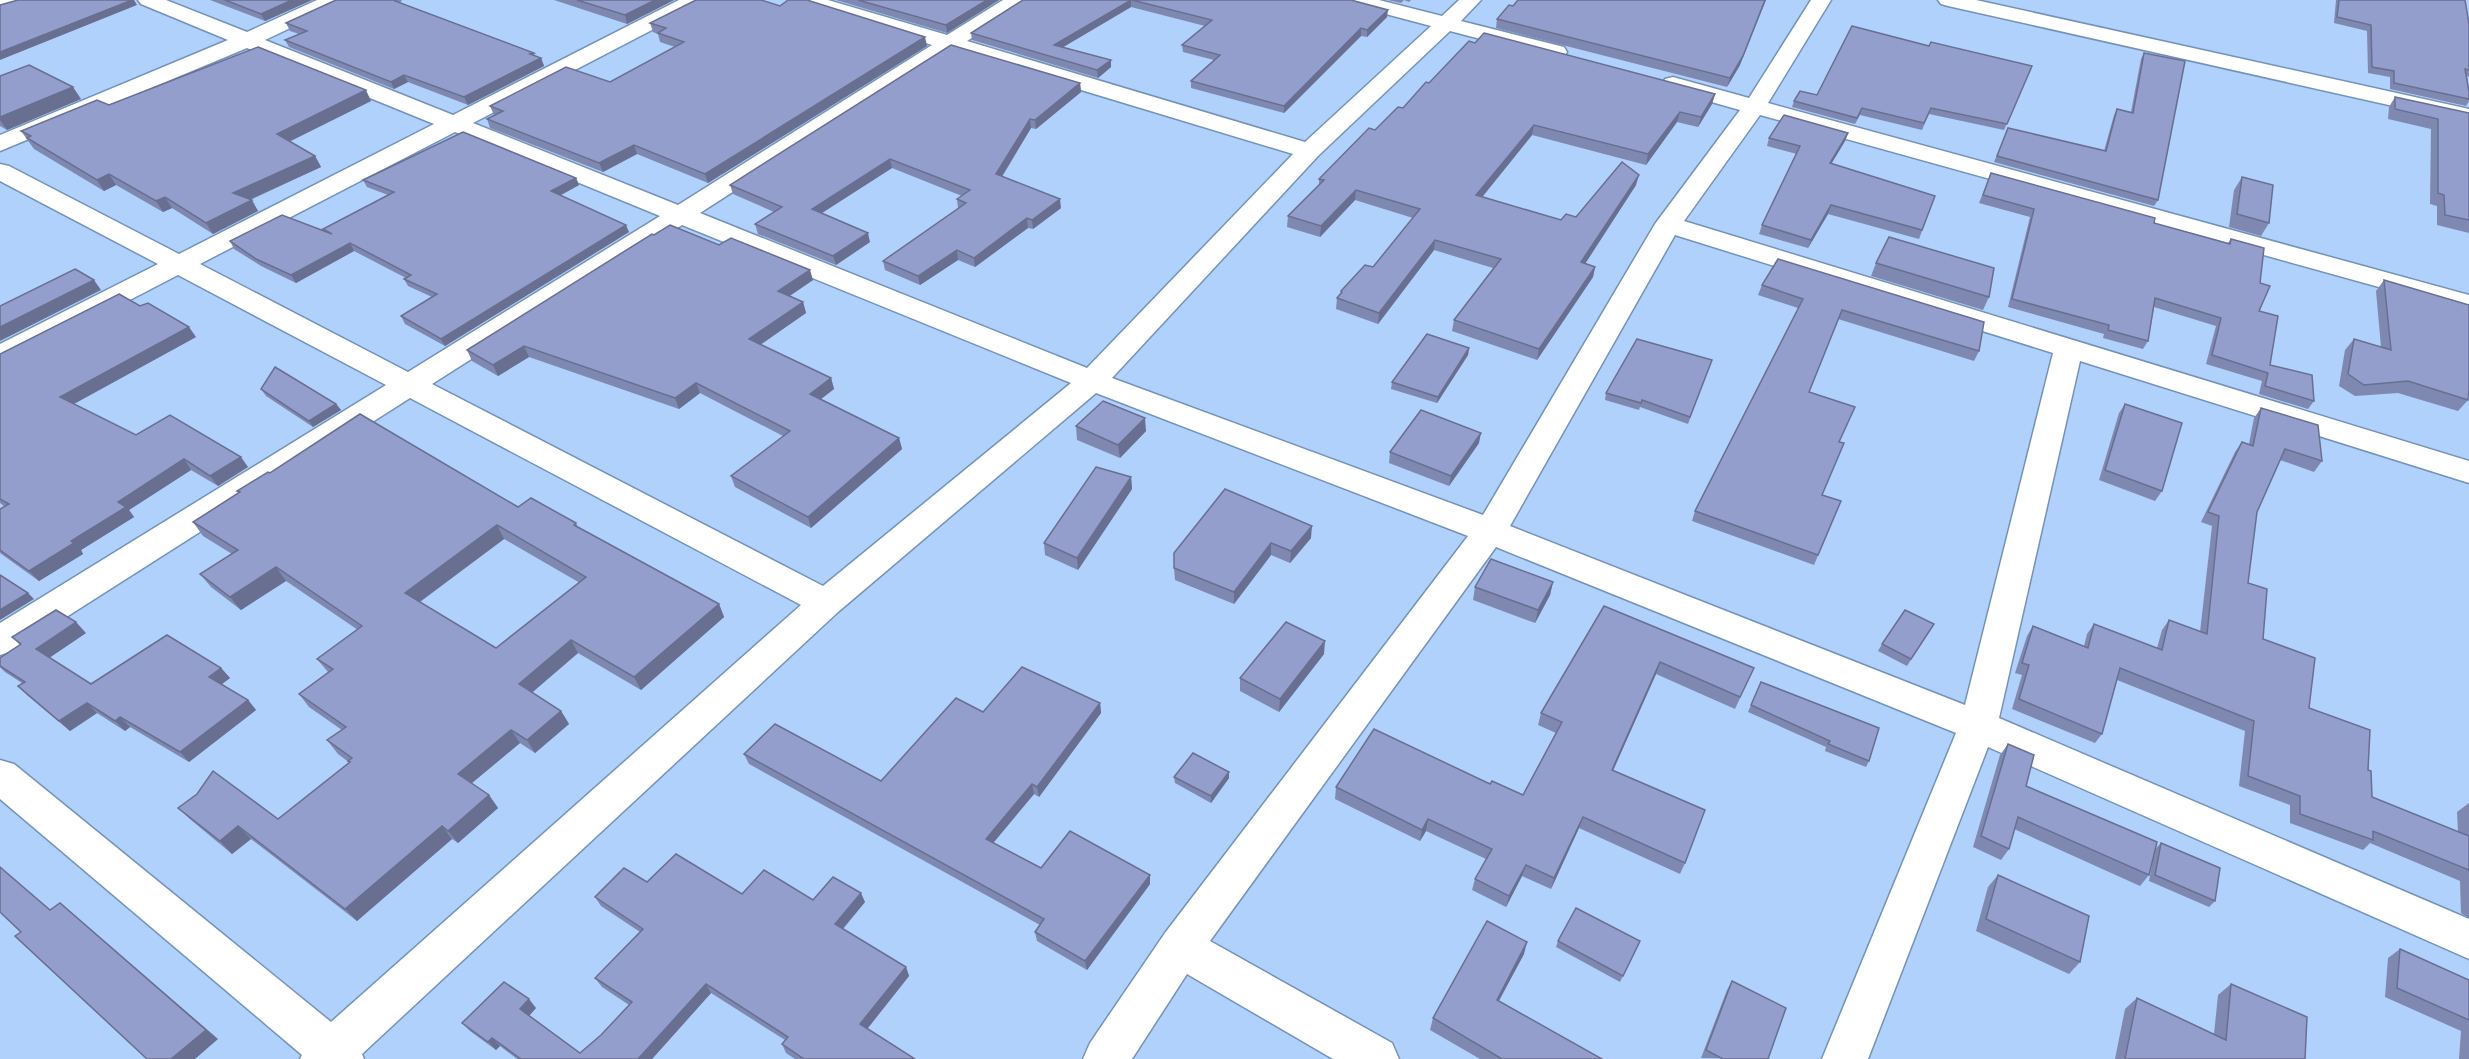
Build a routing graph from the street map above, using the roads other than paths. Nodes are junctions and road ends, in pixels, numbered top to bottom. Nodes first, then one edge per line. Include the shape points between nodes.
1 (14, 0) edge
2 (148, 0) edge
3 (334, 0) edge
4 (695, 0) edge
5 (806, 0) edge
6 (1017, 0) edge
7 (1355, 0) edge
8 (1471, 0) edge
9 (1821, 0) edge
10 (1948, 0) edge
11 (0, 5) edge
12 (1447, 23) junction
13 (245, 41) junction
14 (950, 43) junction
15 (1572, 57) edge
16 (1652, 78) edge
17 (1755, 106) junction
18 (2469, 116) edge
19 (454, 124) junction
20 (0, 144) edge
21 (1308, 152) junction
22 (0, 171) edge
23 (678, 216) junction
24 (1668, 224) junction
25 (179, 264) junction
26 (2469, 304) edge
27 (2069, 348) junction
28 (0, 356) edge
29 (1092, 381) junction
30 (407, 384) junction
31 (2469, 472) edge
32 (1490, 531) junction
33 (826, 603) junction
34 (0, 641) edge
35 (1978, 726) junction
36 (0, 776) edge
37 (2469, 939) edge
38 (1180, 947) junction
39 (332, 1056) edge
40 (1106, 1059) edge
41 (1376, 1059) edge
42 (1845, 1059) edge

1 - 11 street
2 - 13 street
3 - 13 street
4 - 19 street
5 - 14 street
6 - 14 street
7 - 12 street
8 - 12 street
9 - 17 street
10 - 18 street
12 - 15 street
12 - 21 street
13 - 19 street
13 - 20 street
14 - 21 street
14 - 23 street
16 - 17 street
17 - 24 street
17 - 26 street
19 - 23 street
19 - 25 street
21 - 29 street
22 - 25 street
23 - 29 street
23 - 30 street
24 - 27 street
24 - 32 street
25 - 28 street
25 - 30 street
27 - 31 street
27 - 35 street
29 - 32 street
29 - 33 street
30 - 33 street
30 - 34 street
32 - 35 street
32 - 38 street
33 - 39 street
35 - 37 street
35 - 42 street
36 - 39 street
38 - 40 street
38 - 41 street

